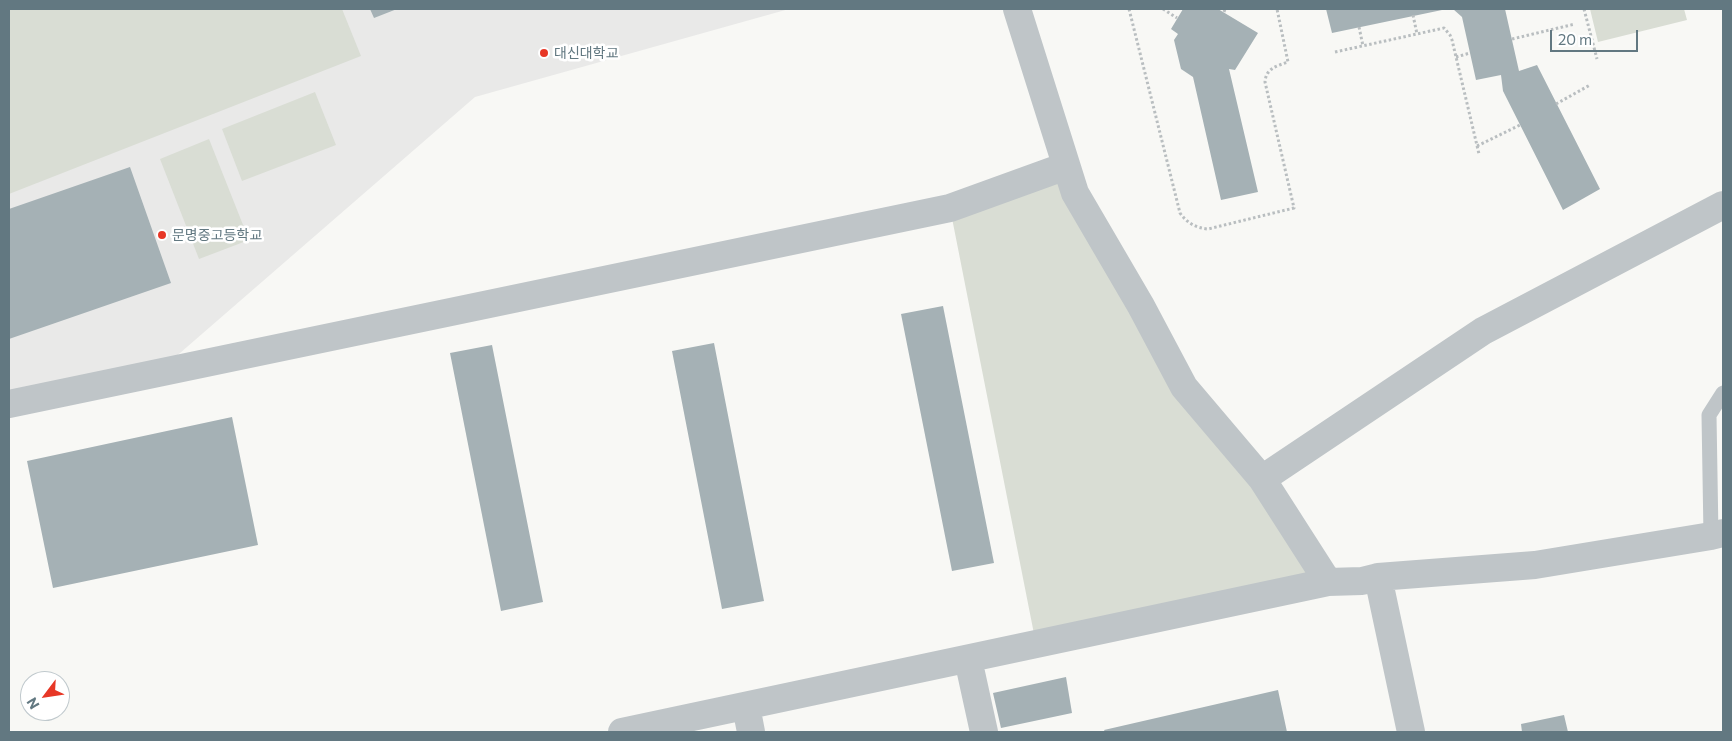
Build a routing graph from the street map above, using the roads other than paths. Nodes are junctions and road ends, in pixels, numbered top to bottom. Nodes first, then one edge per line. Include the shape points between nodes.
1 (1017, 9) edge
2 (1066, 166) junction
3 (1723, 204) edge
4 (1723, 393) edge
5 (9, 404) edge
6 (1262, 479) junction
7 (1717, 534) edge
8 (1378, 577) junction
9 (1328, 582) junction
10 (968, 659) junction
11 (746, 706) junction
12 (622, 732) edge
13 (751, 732) edge
14 (984, 732) edge
15 (1412, 732) edge

1 - 2 street
2 - 5 street via 950,208
2 - 6 street via 1075,193 1184,387
3 - 6 street via 1483,331
4 - 7 lane via 1709,415
6 - 9 street
7 - 8 street via 1535,565
8 - 9 street
8 - 15 street
9 - 10 street
10 - 11 street
10 - 14 street
11 - 12 street
11 - 13 street

